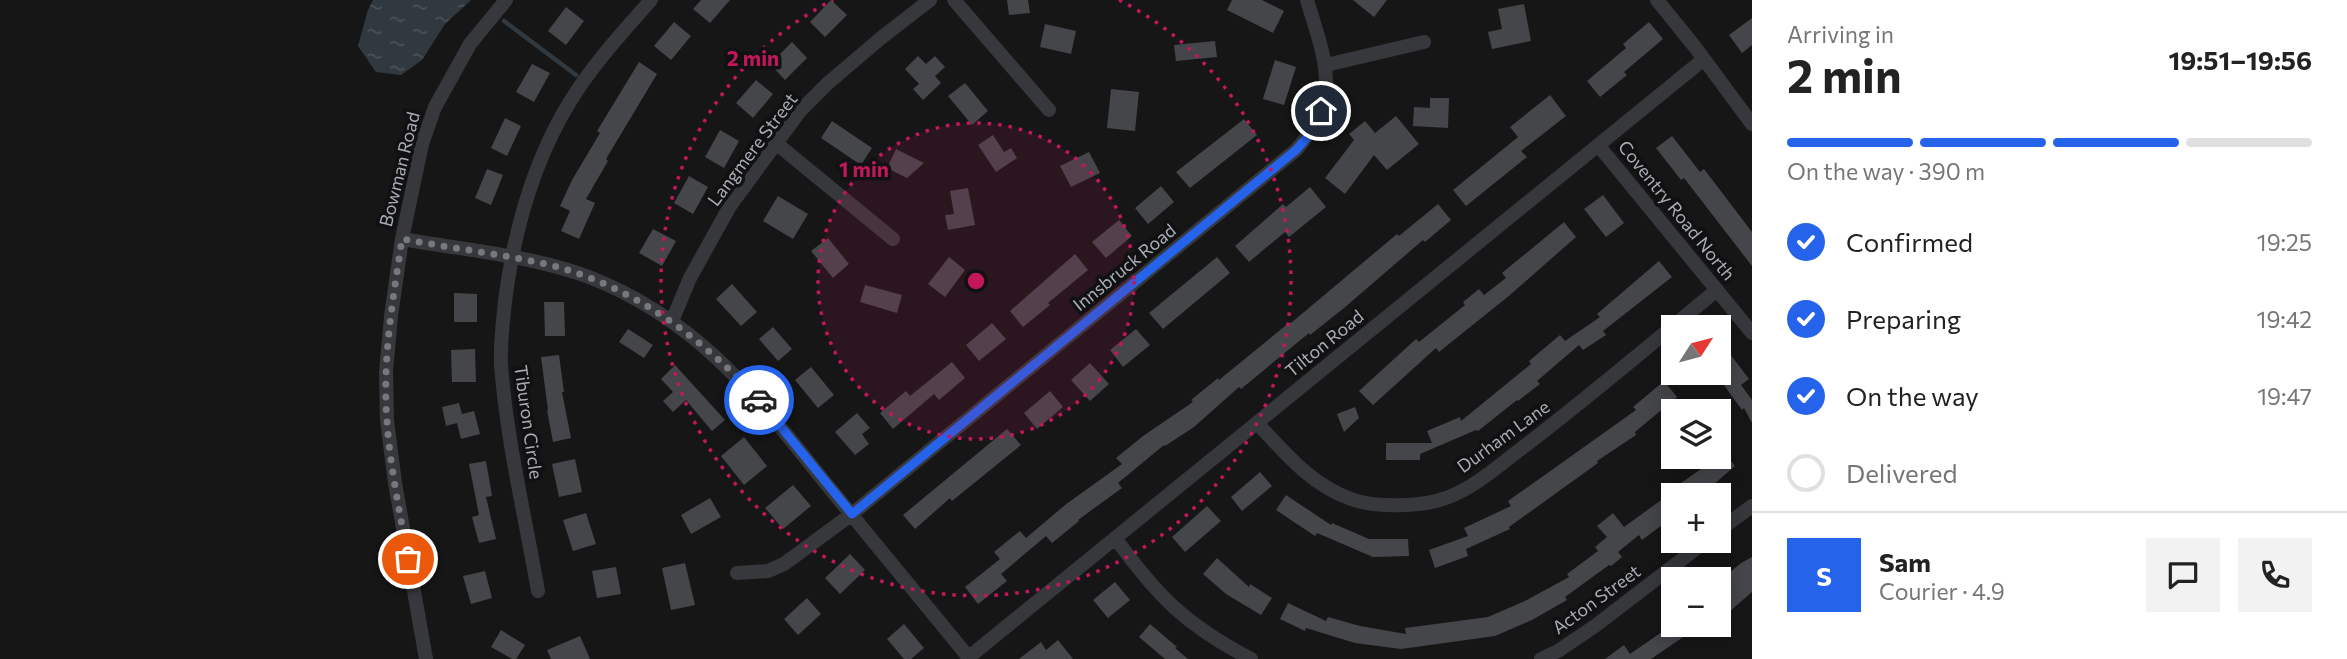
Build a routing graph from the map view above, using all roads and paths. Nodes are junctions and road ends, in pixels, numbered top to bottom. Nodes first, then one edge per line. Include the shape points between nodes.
1 (506, 0) edge
2 (651, 0) edge
3 (930, 0) edge
4 (954, 0) edge
5 (1307, 0) edge
6 (1657, 0) edge
7 (1424, 42) dead end
8 (1704, 59) junction
9 (1326, 65) junction
10 (1049, 110) dead end
11 (1752, 124) edge
12 (778, 144) junction
13 (1598, 145) junction
14 (402, 239) junction
15 (893, 239) dead end
16 (511, 257) junction
17 (1717, 290) junction
18 (672, 321) junction
19 (1752, 333) edge
20 (1257, 423) junction
21 (1752, 506) edge
22 (852, 514) junction
23 (1731, 521) edge
24 (1116, 539) junction
25 (1690, 553) edge
26 (737, 573) dead end
27 (538, 592) dead end
28 (969, 658) edge
29 (426, 659) edge
30 (1251, 659) edge
31 (1541, 659) edge

1 - 14 street, Bowman Road via 470,44 435,107 422,144
2 - 16 street via 571,100 547,145
3 - 12 street, Langmere Street via 827,84 800,111
4 - 10 street
5 - 9 street, Innsbruck Road
6 - 8 street
7 - 9 street
8 - 11 street
8 - 13 street, Tilton Road
9 - 22 street, Innsbruck Road via 1321,111 1296,150
12 - 15 street
12 - 18 street, Langmere Street via 730,206
13 - 17 street, Coventry Road North
13 - 20 street, Tilton Road
14 - 16 street
14 - 29 street, Bowman Road via 386,372 387,420
16 - 18 street via 588,277
16 - 27 street, Tiburon Circle via 501,362 508,430
17 - 19 street, Coventry Road North
17 - 20 street, Durham Lane via 1548,428 1476,482 1440,500 1393,506 1354,500 1328,489 1298,467
18 - 22 street via 718,357
20 - 24 street, Tilton Road
21 - 23 street
22 - 26 street, Innsbruck Road via 784,564 768,571
22 - 28 street
24 - 28 street, Tilton Road
24 - 30 street via 1168,603 1215,640
25 - 31 street, Acton Street via 1595,626

